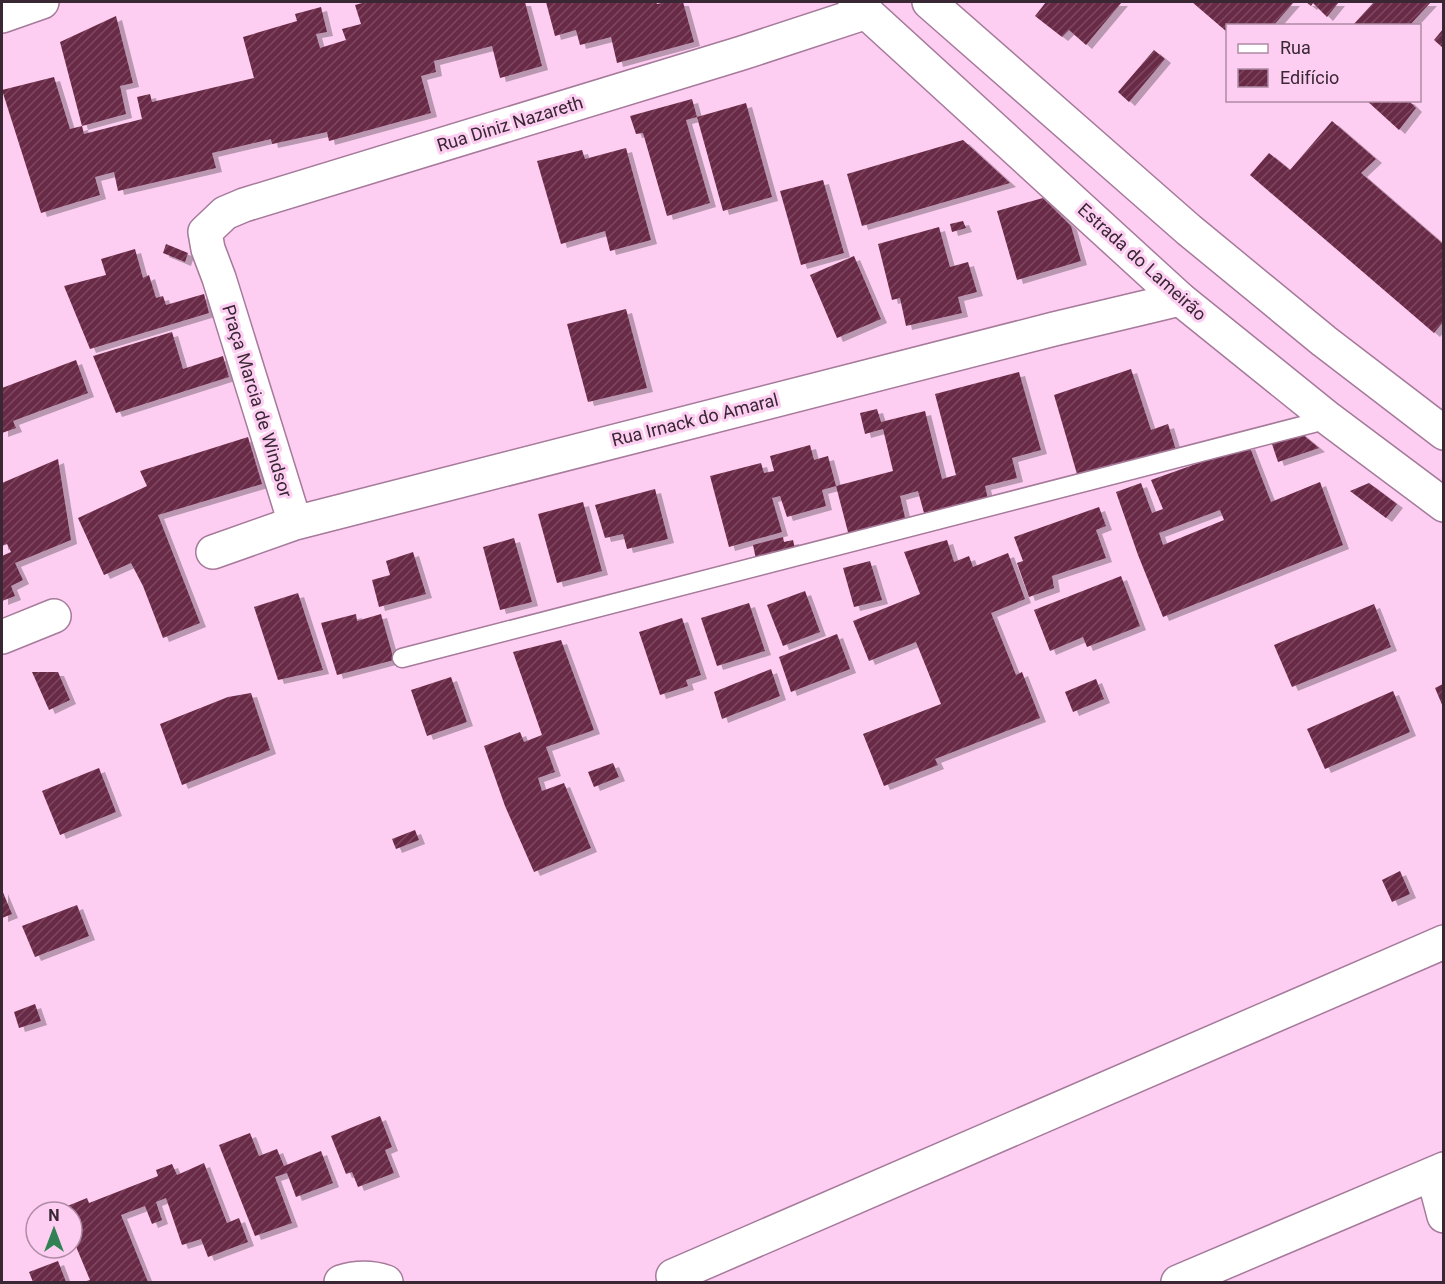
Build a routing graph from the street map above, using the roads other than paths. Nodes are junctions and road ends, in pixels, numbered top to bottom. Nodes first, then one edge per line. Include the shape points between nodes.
1 (42, 2) edge
2 (929, 2) edge
3 (861, 7) edge
4 (2, 16) edge
5 (219, 278) joint
6 (1180, 299) junction
7 (1329, 419) junction
8 (1443, 433) edge
9 (1443, 505) edge
10 (295, 523) junction
11 (213, 552) dead end
12 (54, 616) dead end
13 (2, 638) edge
14 (402, 658) dead end
15 (1443, 942) edge
16 (1438, 1171) edge
17 (1443, 1216) edge
18 (673, 1276) dead end
19 (346, 1281) edge
20 (386, 1282) edge
21 (1178, 1282) edge

1 - 4 street
2 - 8 street via 1189,230
3 - 5 street, Rua Diniz Nazareth via 742,53 225,213 205,232
3 - 6 street, Estrada do Lameirão
5 - 10 street, Praça Marcia de Windsor
6 - 7 street, Estrada do Lameirão
6 - 10 street, Rua Irnack do Amaral
7 - 9 street, Estrada do Lameirão
7 - 14 lane
10 - 11 street, Rua Irnack do Amaral
12 - 13 street
15 - 18 street
16 - 17 street
16 - 21 street
19 - 20 street via 364,1277

